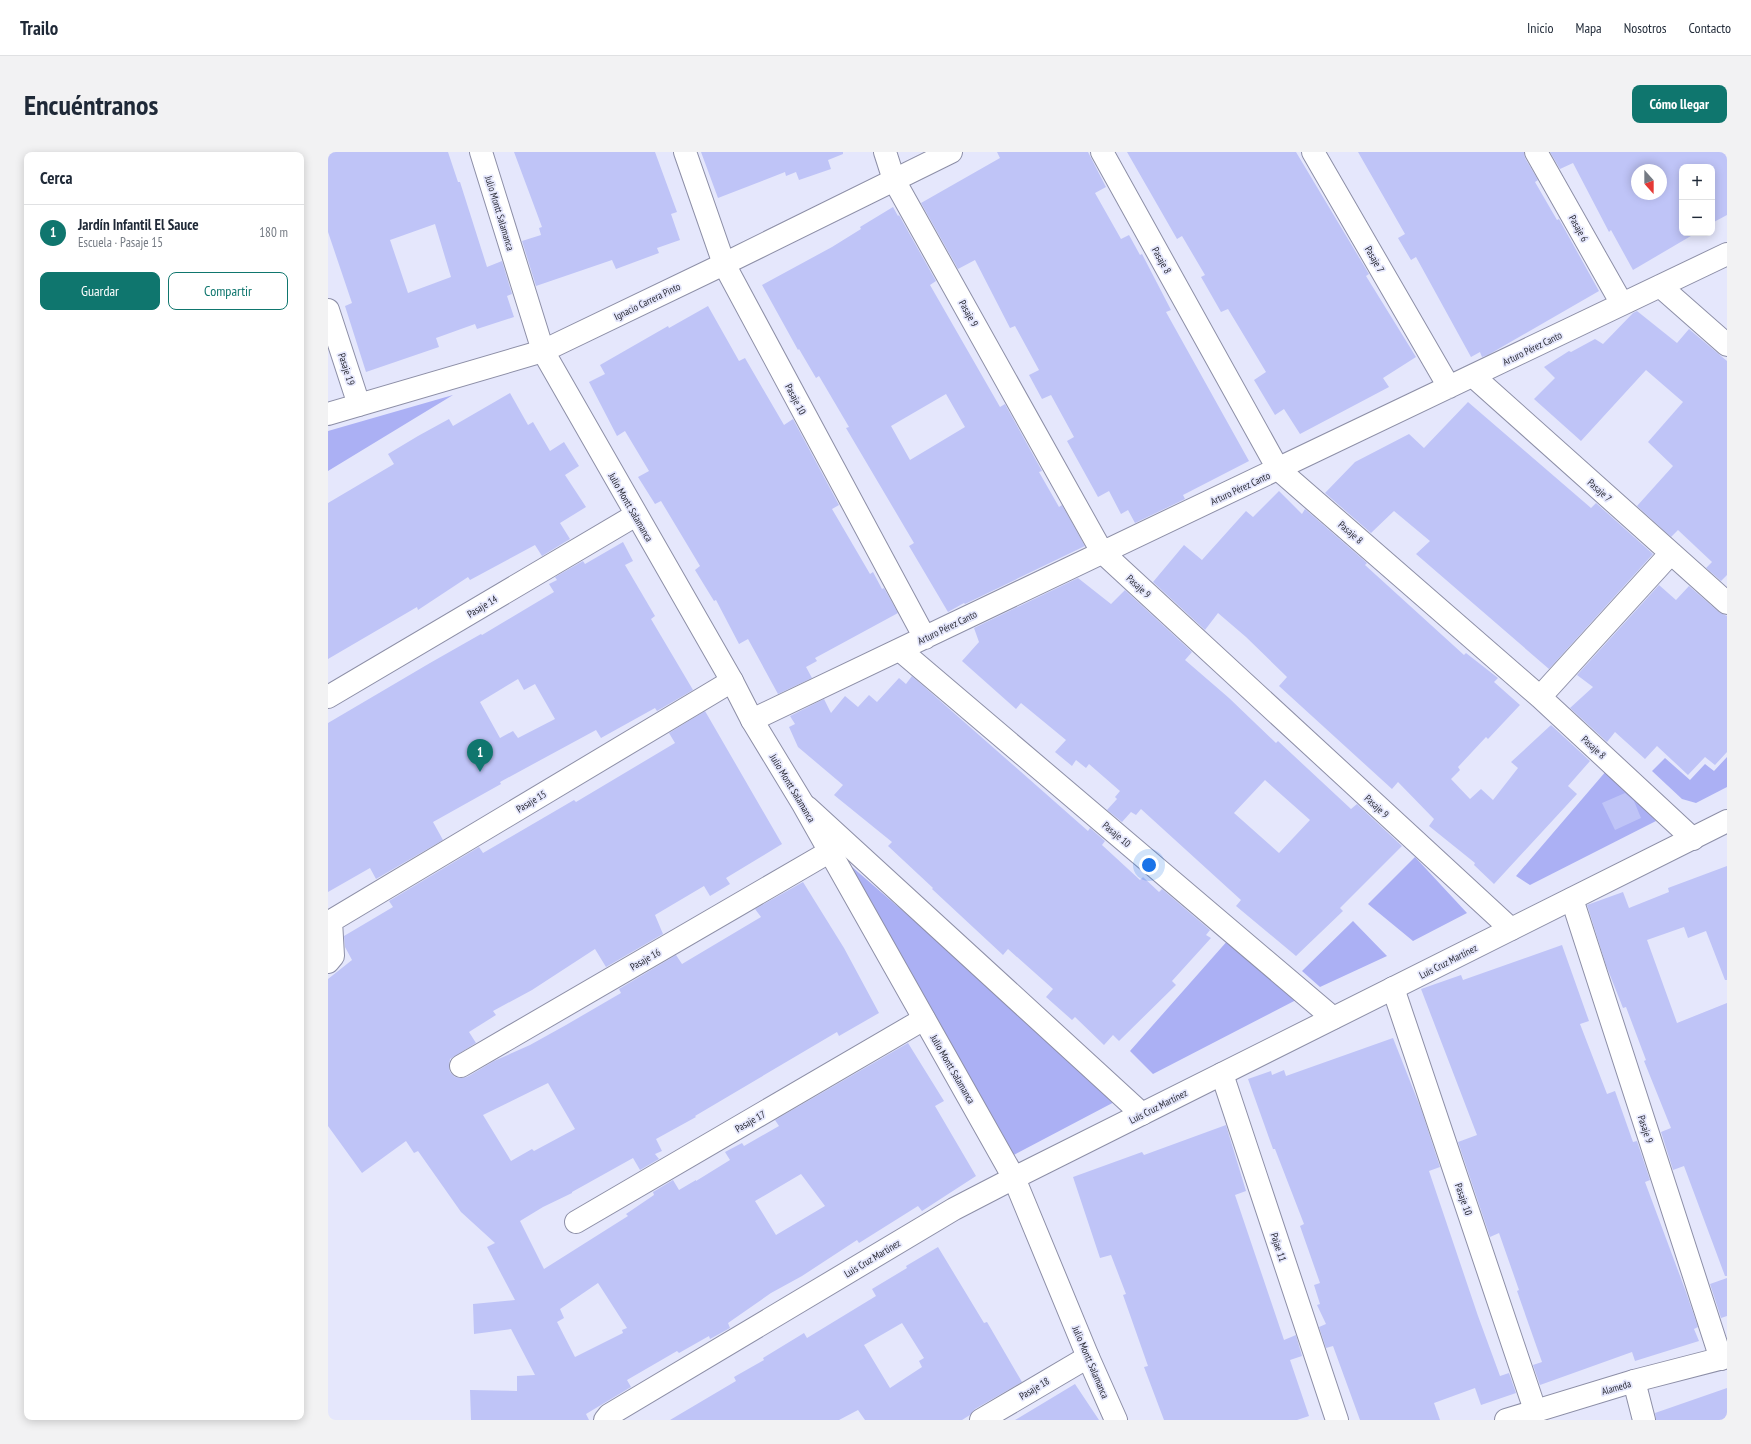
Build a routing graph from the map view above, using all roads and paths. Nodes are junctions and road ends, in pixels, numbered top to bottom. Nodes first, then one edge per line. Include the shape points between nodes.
1 (481, 152) edge
2 (685, 152) edge
3 (885, 152) edge
4 (951, 152) edge
5 (1102, 152) edge
6 (1313, 152) edge
7 (1536, 152) edge
8 (894, 180) junction
9 (1727, 254) edge
10 (724, 264) junction
11 (1660, 286) junction
12 (1622, 304) junction
13 (328, 310) edge
14 (1727, 345) edge
15 (543, 351) junction
16 (1473, 376) junction
17 (1449, 387) junction
18 (359, 405) junction
19 (328, 414) edge
20 (1278, 469) junction
21 (636, 515) junction
22 (1102, 552) junction
23 (1671, 553) junction
24 (1727, 603) edge
25 (925, 638) junction
26 (900, 650) junction
27 (732, 681) junction
28 (328, 697) edge
29 (1540, 697) junction
30 (752, 720) junction
31 (803, 804) junction
32 (1727, 821) edge
33 (1693, 838) junction
34 (830, 852) junction
35 (1572, 899) junction
36 (1511, 929) junction
37 (328, 962) edge
38 (1393, 988) junction
39 (1333, 1018) junction
40 (924, 1019) junction
41 (461, 1066) dead end
42 (1222, 1074) junction
43 (1142, 1114) junction
44 (1014, 1178) junction
45 (576, 1222) dead end
46 (1088, 1356) junction
47 (1724, 1358) edge
48 (1634, 1381) junction
49 (1535, 1410) junction
50 (606, 1420) edge
51 (981, 1420) edge
52 (1116, 1420) edge
53 (1337, 1420) edge
54 (1506, 1420) edge
55 (1644, 1420) edge

1 - 15 street, Julio Montt Salamanca
2 - 10 street, Pasaje 10
3 - 8 street, Pasaje 9
4 - 8 street, Ignacio Carrera Pinto
5 - 20 street, Pasaje 8
6 - 17 street, Pasaje 7
7 - 12 street, Pasaje 6
8 - 10 street, Ignacio Carrera Pinto
8 - 22 street, Pasaje 9
9 - 11 street, Arturo Pérez Canto
10 - 15 street, Ignacio Carrera Pinto
10 - 25 street, Pasaje 10
11 - 12 street, Arturo Pérez Canto
11 - 14 street
12 - 16 street, Arturo Pérez Canto
13 - 18 street, Pasaje 19
15 - 18 street, Ignacio Carrera Pinto
15 - 21 street, Julio Montt Salamanca
16 - 17 street, Arturo Pérez Canto
16 - 23 street, Pasaje 7
17 - 20 street, Arturo Pérez Canto
18 - 19 street, Ignacio Carrera Pinto
20 - 22 street, Arturo Pérez Canto
20 - 29 street, Pasaje 8
21 - 27 street, Julio Montt Salamanca
21 - 28 street, Pasaje 14
22 - 25 street, Arturo Pérez Canto
22 - 36 street, Pasaje 9
23 - 24 street, Pasaje 7
23 - 29 street
25 - 26 street, Arturo Pérez Canto
26 - 30 street, Arturo Pérez Canto
26 - 39 street, Pasaje 10
27 - 30 street, Julio Montt Salamanca
27 - 37 street, Pasaje 15 via 331,921 333,956
29 - 33 street, Pasaje 8
30 - 31 street, Julio Montt Salamanca
31 - 34 street, Julio Montt Salamanca
31 - 43 street
32 - 33 street, Luis Cruz Martínez
33 - 35 street, Luis Cruz Martínez
34 - 40 street, Julio Montt Salamanca
34 - 41 street, Pasaje 16
35 - 36 street, Luis Cruz Martínez
35 - 47 street, Pasaje 9
36 - 38 street, Luis Cruz Martínez
38 - 39 street, Luis Cruz Martínez
38 - 49 street, Pasaje 10
39 - 42 street, Luis Cruz Martínez
40 - 44 street, Julio Montt Salamanca
40 - 45 street, Pasaje 17
42 - 43 street, Luis Cruz Martínez
42 - 53 street, Pajae 11
43 - 44 street, Luis Cruz Martínez
44 - 46 street, Julio Montt Salamanca
44 - 50 street, Luis Cruz Martínez via 948,1213 609,1415
46 - 51 street, Pasaje 18
46 - 52 street, Julio Montt Salamanca
47 - 48 street, Alameda
48 - 49 street, Alameda
48 - 55 street
49 - 54 street, Alameda

